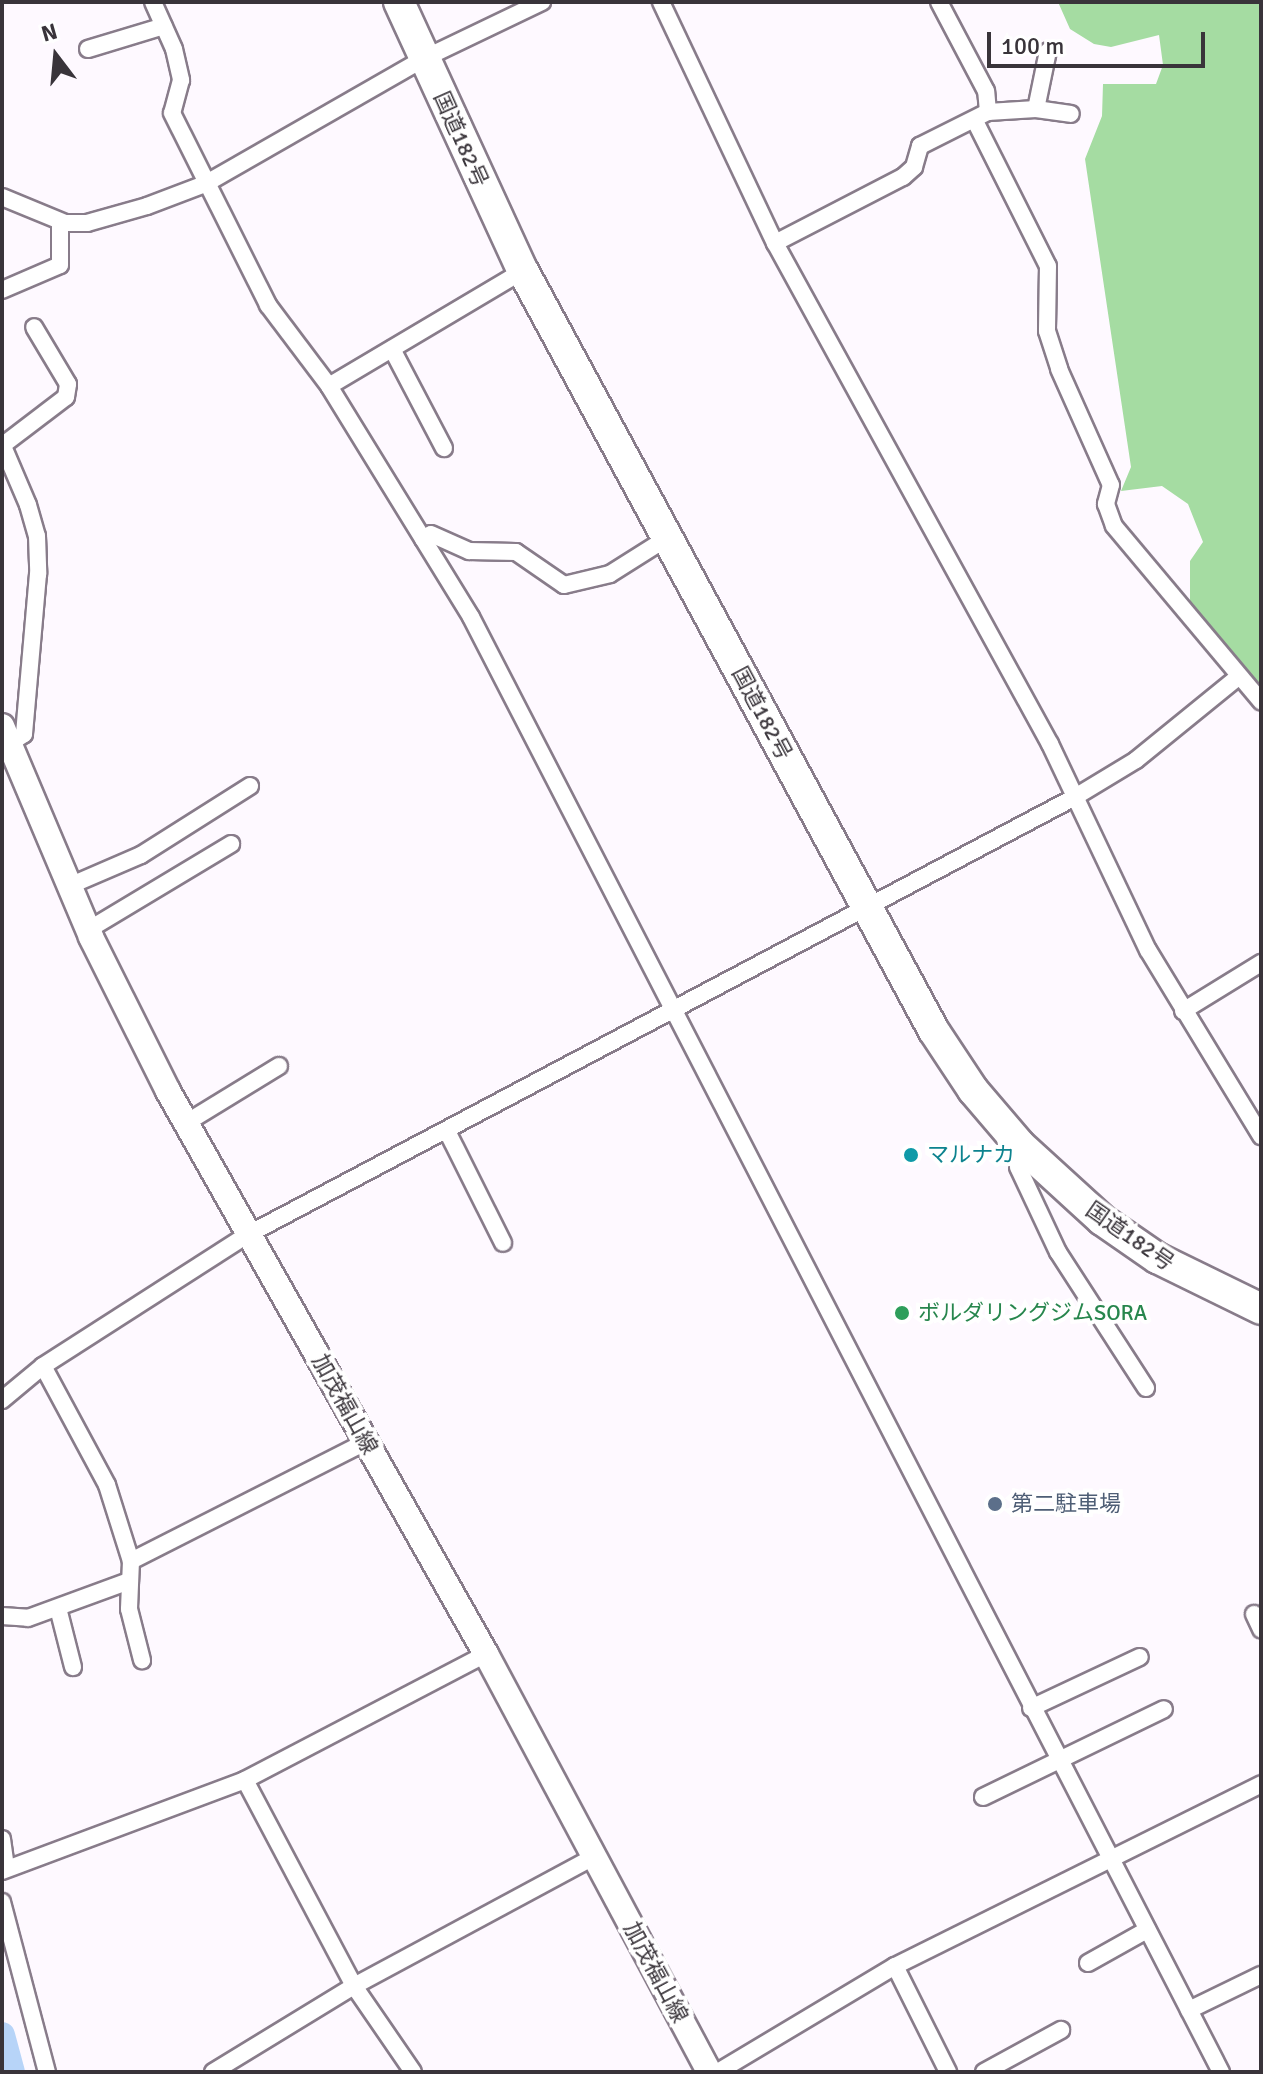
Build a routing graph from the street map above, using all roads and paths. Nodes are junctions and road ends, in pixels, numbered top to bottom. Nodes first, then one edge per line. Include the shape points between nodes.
1 (153, 2) edge
2 (399, 2) edge
3 (421, 2) edge
4 (542, 2) edge
5 (661, 2) edge
6 (939, 2) edge
7 (164, 26) junction
8 (88, 49) dead end
9 (1048, 51) dead end
10 (434, 54) junction
11 (1036, 109) junction
12 (1071, 114) dead end
13 (982, 117) junction
14 (205, 184) junction
15 (2, 197) edge
16 (65, 223) junction
17 (775, 243) junction
18 (523, 271) junction
19 (2, 290) edge
20 (34, 327) dead end
21 (392, 349) junction
22 (329, 386) junction
23 (2, 445) edge
24 (444, 448) dead end
25 (667, 538) junction
26 (423, 539) junction
27 (1237, 678) junction
28 (1261, 701) edge
29 (5, 740) edge
30 (250, 786) dead end
31 (1075, 797) junction
32 (231, 844) dead end
33 (69, 886) junction
34 (879, 905) junction
35 (88, 930) junction
36 (1261, 963) edge
37 (1183, 1011) junction
38 (671, 1013) junction
39 (279, 1066) dead end
40 (186, 1123) junction
41 (447, 1131) junction
42 (1261, 1136) edge
43 (1020, 1145) junction
44 (249, 1234) junction
45 (503, 1243) dead end
46 (1261, 1290) edge
47 (1261, 1309) edge
48 (43, 1366) junction
49 (1146, 1388) dead end
50 (2, 1400) edge
51 (366, 1442) junction
52 (131, 1561) junction
53 (129, 1581) junction
54 (58, 1608) junction
55 (2, 1616) edge
56 (486, 1654) junction
57 (1140, 1657) dead end
58 (142, 1660) dead end
59 (73, 1667) dead end
60 (1031, 1708) junction
61 (1164, 1709) dead end
62 (1058, 1760) junction
63 (245, 1780) junction
64 (1261, 1784) edge
65 (983, 1797) dead end
66 (2, 1839) edge
67 (594, 1857) junction
68 (1108, 1857) junction
69 (4, 1870) edge
70 (2, 1902) edge
71 (1147, 1930) junction
72 (1088, 1963) dead end
73 (895, 1966) junction
74 (1261, 1975) edge
75 (354, 1986) junction
76 (1189, 2010) junction
77 (1061, 2030) dead end
78 (47, 2072) edge
79 (213, 2072) edge
80 (413, 2072) edge
81 (709, 2072) edge
82 (718, 2072) edge
83 (948, 2072) edge
84 (984, 2072) edge
85 (1221, 2072) edge

1 - 7 street
2 - 10 highway, 国道182号
3 - 10 highway, 国道182号
4 - 10 street
5 - 17 street
6 - 13 street via 986,91
7 - 8 street
7 - 14 street via 181,80 172,113
9 - 11 street
10 - 14 street
10 - 18 highway, 国道182号
10 - 34 highway, 国道182号
11 - 12 street
11 - 13 street
13 - 17 street via 920,146 914,167 903,177
13 - 27 street via 1048,266 1047,331 1111,485 1106,504 1114,526 1215,641
14 - 16 street via 102,219
14 - 22 street via 268,305
15 - 16 street
16 - 19 street via 60,227 60,265
17 - 31 street
18 - 21 street
18 - 25 highway, 国道182号
20 - 23 street via 68,384 66,397
21 - 22 street
21 - 24 street
22 - 26 street
23 - 29 street via 28,505 38,562 24,734
25 - 26 street via 610,574 564,585 516,552 469,551 431,534
25 - 34 highway, 国道182号
26 - 38 street via 471,617
27 - 28 street
27 - 31 street via 1136,760
29 - 33 main road, 加茂福山線
30 - 33 street via 141,855
31 - 34 street
31 - 37 street
32 - 35 street
33 - 35 main road, 加茂福山線
34 - 38 street
34 - 43 highway, 国道182号 via 934,1031 973,1090
34 - 46 highway, 国道182号 via 980,1066 1063,1163 1164,1240
35 - 40 main road, 加茂福山線
36 - 37 street
37 - 42 street
38 - 41 street
38 - 60 street
39 - 40 street
40 - 44 main road, 加茂福山線
41 - 44 street
41 - 45 street
43 - 47 highway, 国道182号 via 1102,1220 1157,1258
43 - 49 street via 1018,1167 1058,1252
44 - 48 street
44 - 51 main road, 加茂福山線
48 - 50 street
48 - 52 street via 107,1485
51 - 52 street
51 - 56 main road, 加茂福山線
52 - 53 street
53 - 54 street
53 - 58 street via 129,1609
54 - 55 street via 28,1618
54 - 59 street
56 - 63 street
56 - 67 main road, 加茂福山線
57 - 60 street
60 - 62 street
61 - 62 street
62 - 65 street
62 - 68 street
63 - 69 street
63 - 75 street
64 - 68 street
66 - 69 street
67 - 75 street
67 - 81 main road, 加茂福山線
68 - 71 street
68 - 73 street
70 - 78 street
71 - 72 street
71 - 76 street
73 - 82 street
73 - 83 street
74 - 76 street
75 - 79 street
75 - 80 street
76 - 85 street
77 - 84 street

